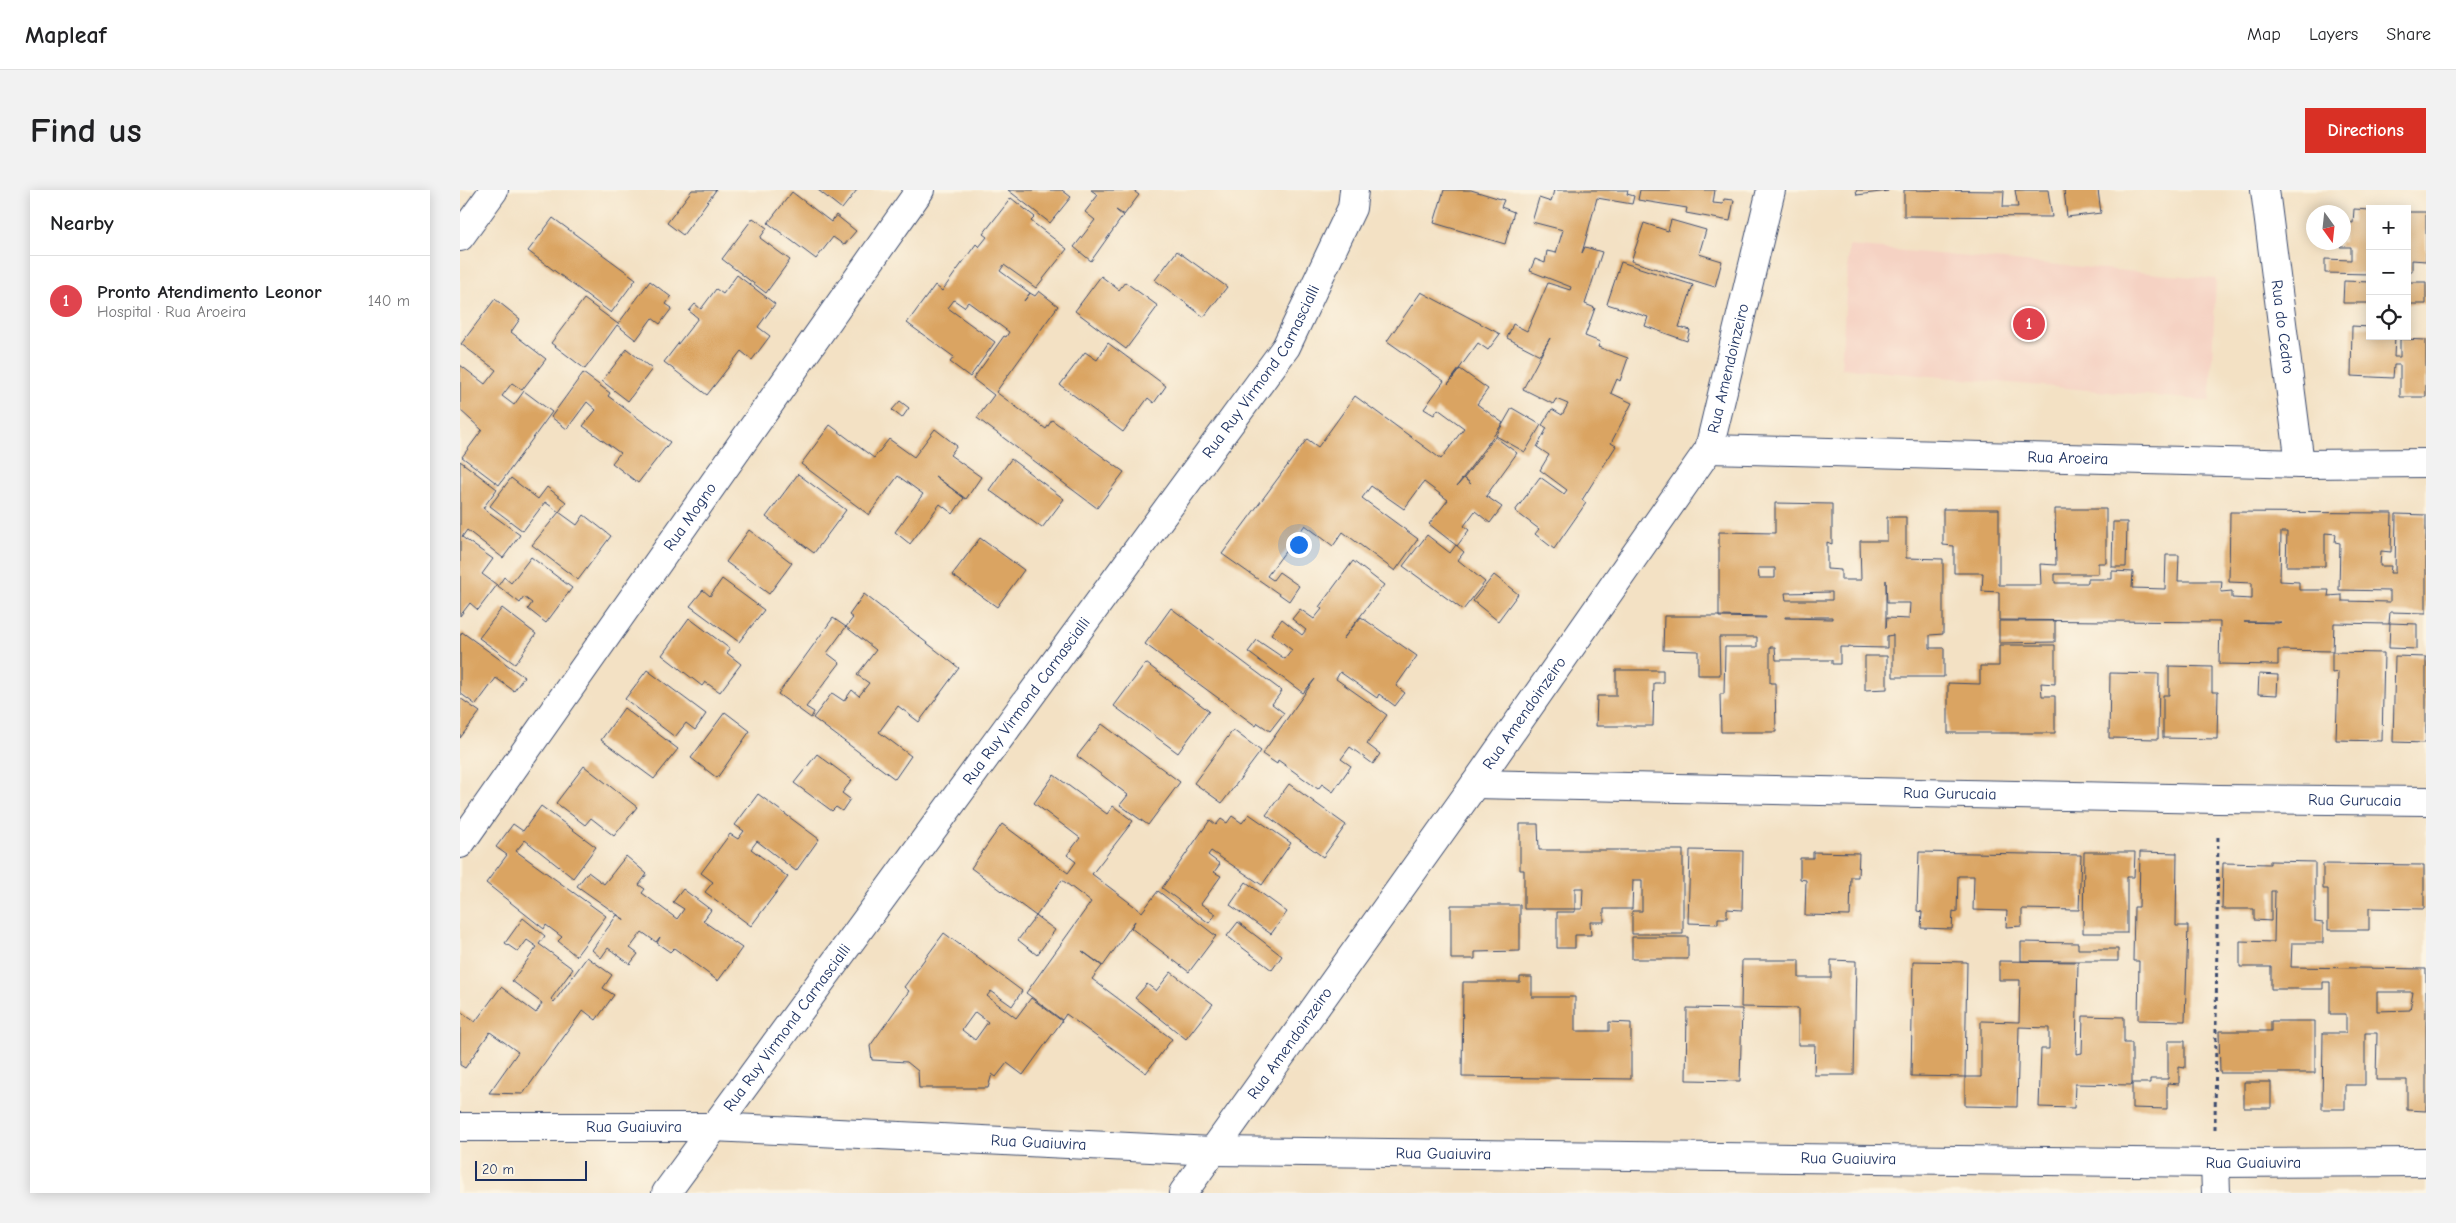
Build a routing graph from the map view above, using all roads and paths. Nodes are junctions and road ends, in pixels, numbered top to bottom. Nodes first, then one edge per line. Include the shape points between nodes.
1 (494, 190) edge
2 (920, 190) edge
3 (1354, 190) edge
4 (1771, 190) edge
5 (2265, 190) edge
6 (460, 237) edge
7 (1709, 449) junction
8 (2426, 462) edge
9 (2300, 464) junction
10 (1475, 784) junction
11 (2218, 799) junction
12 (2426, 801) edge
13 (460, 844) edge
14 (712, 1127) junction
15 (460, 1128) edge
16 (1213, 1151) junction
17 (2426, 1162) edge
18 (2215, 1163) junction
19 (666, 1193) edge
20 (1182, 1193) edge
21 (2216, 1193) edge

1 - 6 street
2 - 13 street, Rua Mogno
3 - 14 street, Rua Ruy Virmond Carnascialli via 1352,208 1286,347
4 - 7 street, Rua Amendoinzeiro
5 - 9 street, Rua do Cedro
7 - 9 street, Rua Aroeira
7 - 10 street, Rua Amendoinzeiro
8 - 9 street, Rua Aroeira
10 - 11 street, Rua Gurucaia
10 - 16 street, Rua Amendoinzeiro
11 - 12 street, Rua Gurucaia
11 - 18 path
14 - 15 street, Rua Guaiuvira
14 - 16 street, Rua Guaiuvira
14 - 19 street, Rua Ruy Virmond Carnascialli
16 - 18 street, Rua Guaiuvira
16 - 20 street, Rua Amendoinzeiro
17 - 18 street, Rua Guaiuvira
18 - 21 street

